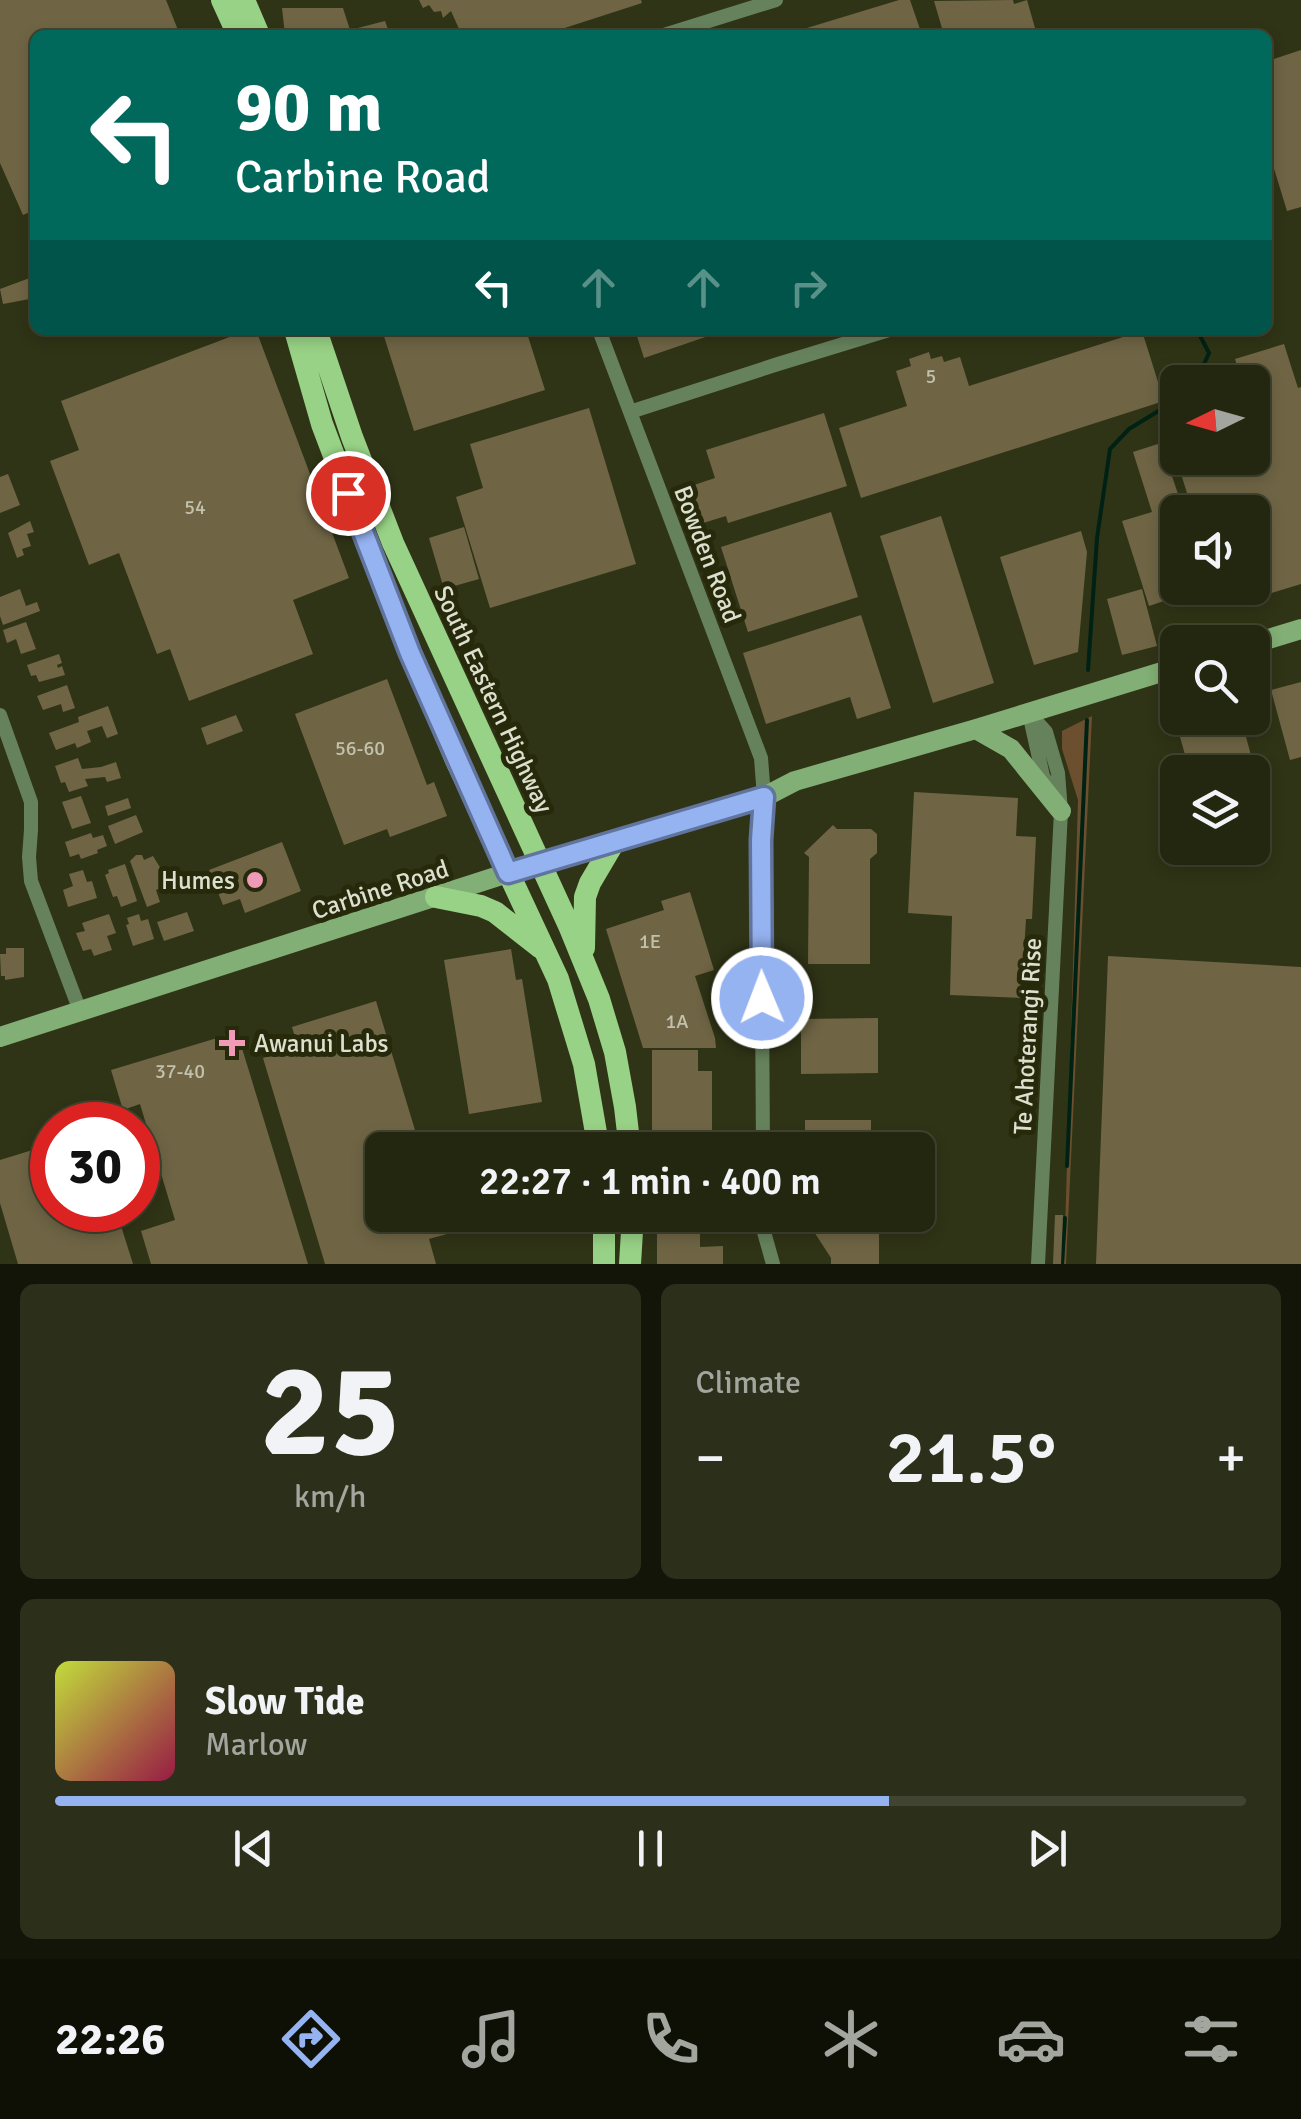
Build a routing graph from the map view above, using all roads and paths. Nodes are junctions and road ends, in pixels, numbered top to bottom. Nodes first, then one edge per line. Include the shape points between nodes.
1 (222, 0) edge
2 (244, 0) edge
3 (772, 1) edge
4 (236, 30) edge
5 (257, 30) edge
6 (680, 30) edge
7 (296, 335) edge
8 (318, 335) edge
9 (601, 335) edge
10 (873, 335) edge
11 (630, 412) junction
12 (1301, 629) edge
13 (1270, 638) edge
14 (1160, 673) edge
15 (1029, 713) junction
16 (0, 715) edge
17 (976, 730) junction
18 (764, 797) junction
19 (1061, 811) junction
20 (612, 844) junction
21 (541, 864) junction
22 (508, 873) junction
23 (436, 897) junction
24 (547, 953) junction
25 (585, 964) junction
26 (80, 1011) junction
27 (0, 1037) edge
28 (596, 1132) edge
29 (628, 1132) edge
30 (763, 1132) edge
31 (604, 1232) edge
32 (632, 1232) edge
33 (764, 1232) edge
34 (604, 1264) edge
35 (630, 1264) edge
36 (773, 1264) edge
37 (1038, 1264) edge

1 - 4 main road
2 - 5 main road
3 - 6 street
7 - 22 main road via 322,424 387,596
8 - 21 main road, South Eastern Highway via 393,544
9 - 11 street, Bowden Road
10 - 11 street
11 - 18 street, Bowden Road via 761,758
12 - 13 main road
14 - 15 main road, Carbine Road
15 - 17 main road, Carbine Road
15 - 19 street, Te Ahoterangi Rise via 1045,731
16 - 26 street via 31,802 31,881
17 - 18 main road, Carbine Road via 795,781
17 - 19 main road via 1011,749
18 - 20 main road, Carbine Road
18 - 30 street, Bowden Road
19 - 37 street, Te Ahoterangi Rise
20 - 21 main road, Carbine Road
20 - 25 main road via 585,896
21 - 22 main road, Carbine Road
21 - 25 main road, South Eastern Highway
22 - 23 main road, Carbine Road
22 - 24 main road
23 - 24 main road via 495,912
23 - 26 main road, Carbine Road
24 - 28 main road via 579,1046
25 - 29 main road, South Eastern Highway via 615,1052
26 - 27 main road, Carbine Road
31 - 34 main road
32 - 35 main road
33 - 36 street

